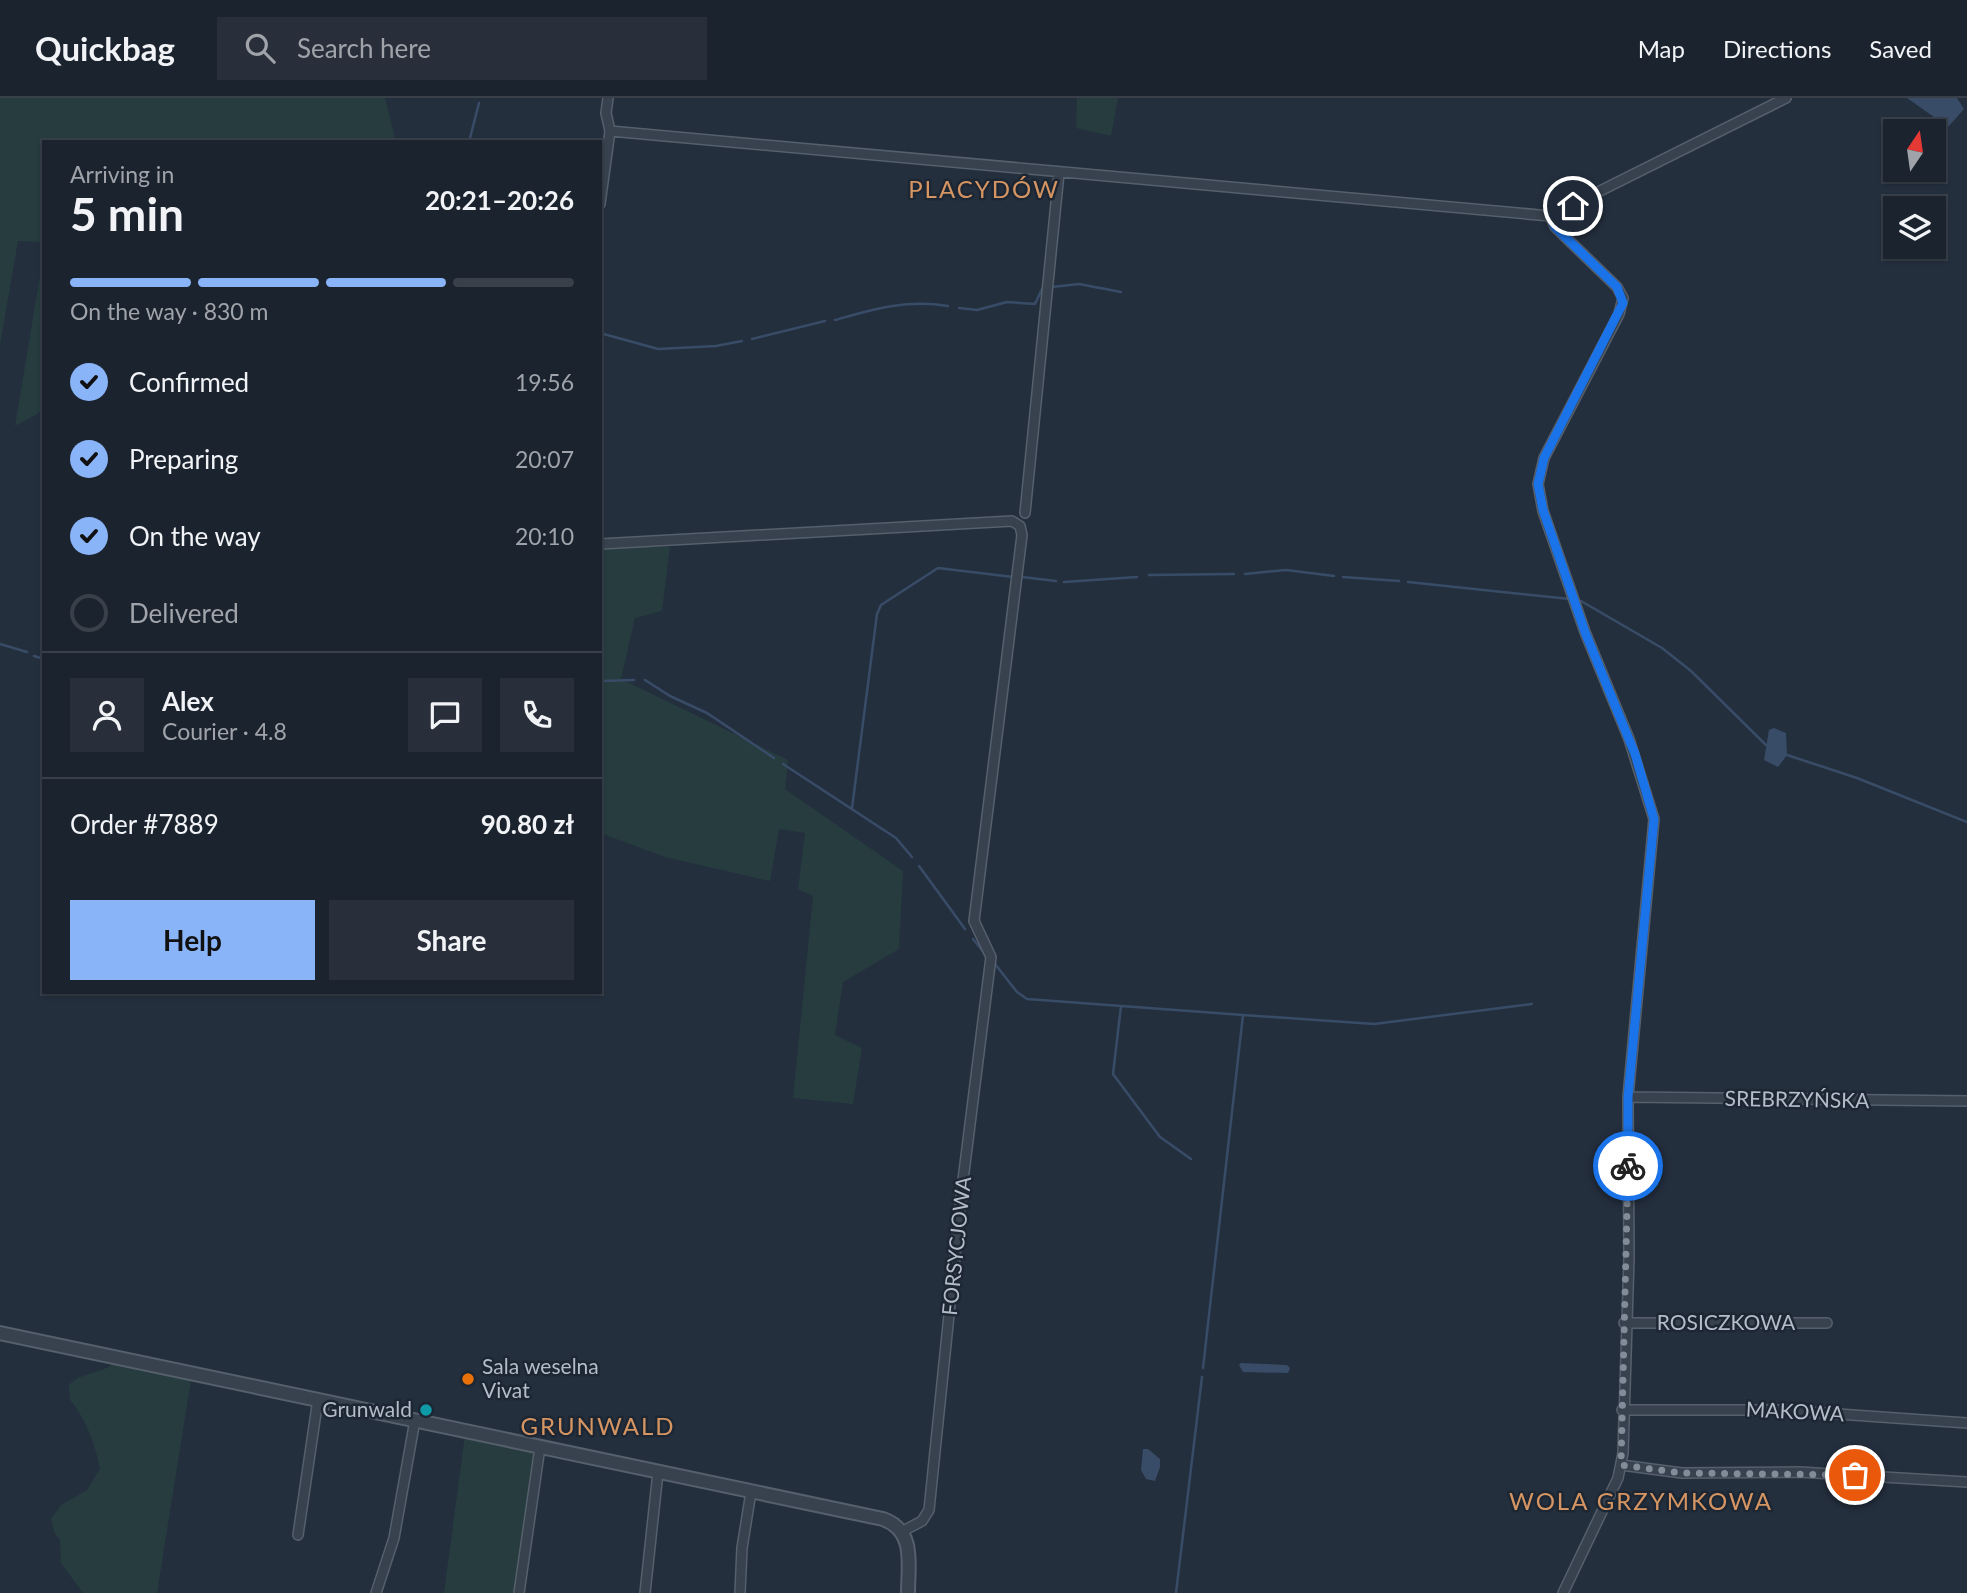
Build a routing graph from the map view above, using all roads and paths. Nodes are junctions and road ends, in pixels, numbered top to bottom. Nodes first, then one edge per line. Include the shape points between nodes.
1 (608, 98) edge
2 (1786, 98) edge
3 (610, 131) junction
4 (1059, 173) junction
5 (602, 189) edge
6 (1550, 216) junction
7 (1025, 513) dead end
8 (602, 544) edge
9 (1628, 1097) junction
10 (1967, 1101) edge
11 (1624, 1323) junction
12 (1827, 1323) dead end
13 (0, 1333) edge
14 (318, 1399) junction
15 (1622, 1410) junction
16 (415, 1420) junction
17 (1967, 1423) edge
18 (540, 1447) junction
19 (1621, 1465) junction
20 (658, 1472) junction
21 (1967, 1482) edge
22 (751, 1492) junction
23 (903, 1531) junction
24 (298, 1535) dead end
25 (376, 1593) edge
26 (519, 1593) edge
27 (645, 1593) edge
28 (740, 1593) edge
29 (908, 1593) edge
30 (1563, 1593) edge

1 - 3 street
2 - 6 street
3 - 4 street
3 - 5 street
4 - 6 street
4 - 7 street
6 - 9 street via 1555,227 1623,298 1544,458 1538,484 1585,632 1629,739 1654,819
8 - 23 street, FORSYCJOWA via 1012,521 1020,526 974,921 989,947 989,975 929,1510 922,1521
9 - 10 street, SREBRZYŃSKA
9 - 11 street
11 - 12 street, ROSICZKOWA
11 - 15 street
13 - 14 street
14 - 16 street
14 - 24 street
15 - 17 street, MAKOWA via 1781,1410
15 - 19 street
16 - 18 street
16 - 25 street via 394,1538
18 - 20 street
18 - 26 street
19 - 21 street via 1682,1473 1799,1472
19 - 30 street
20 - 22 street
20 - 27 street
22 - 23 street via 883,1519
22 - 28 street
23 - 29 street via 908,1547

